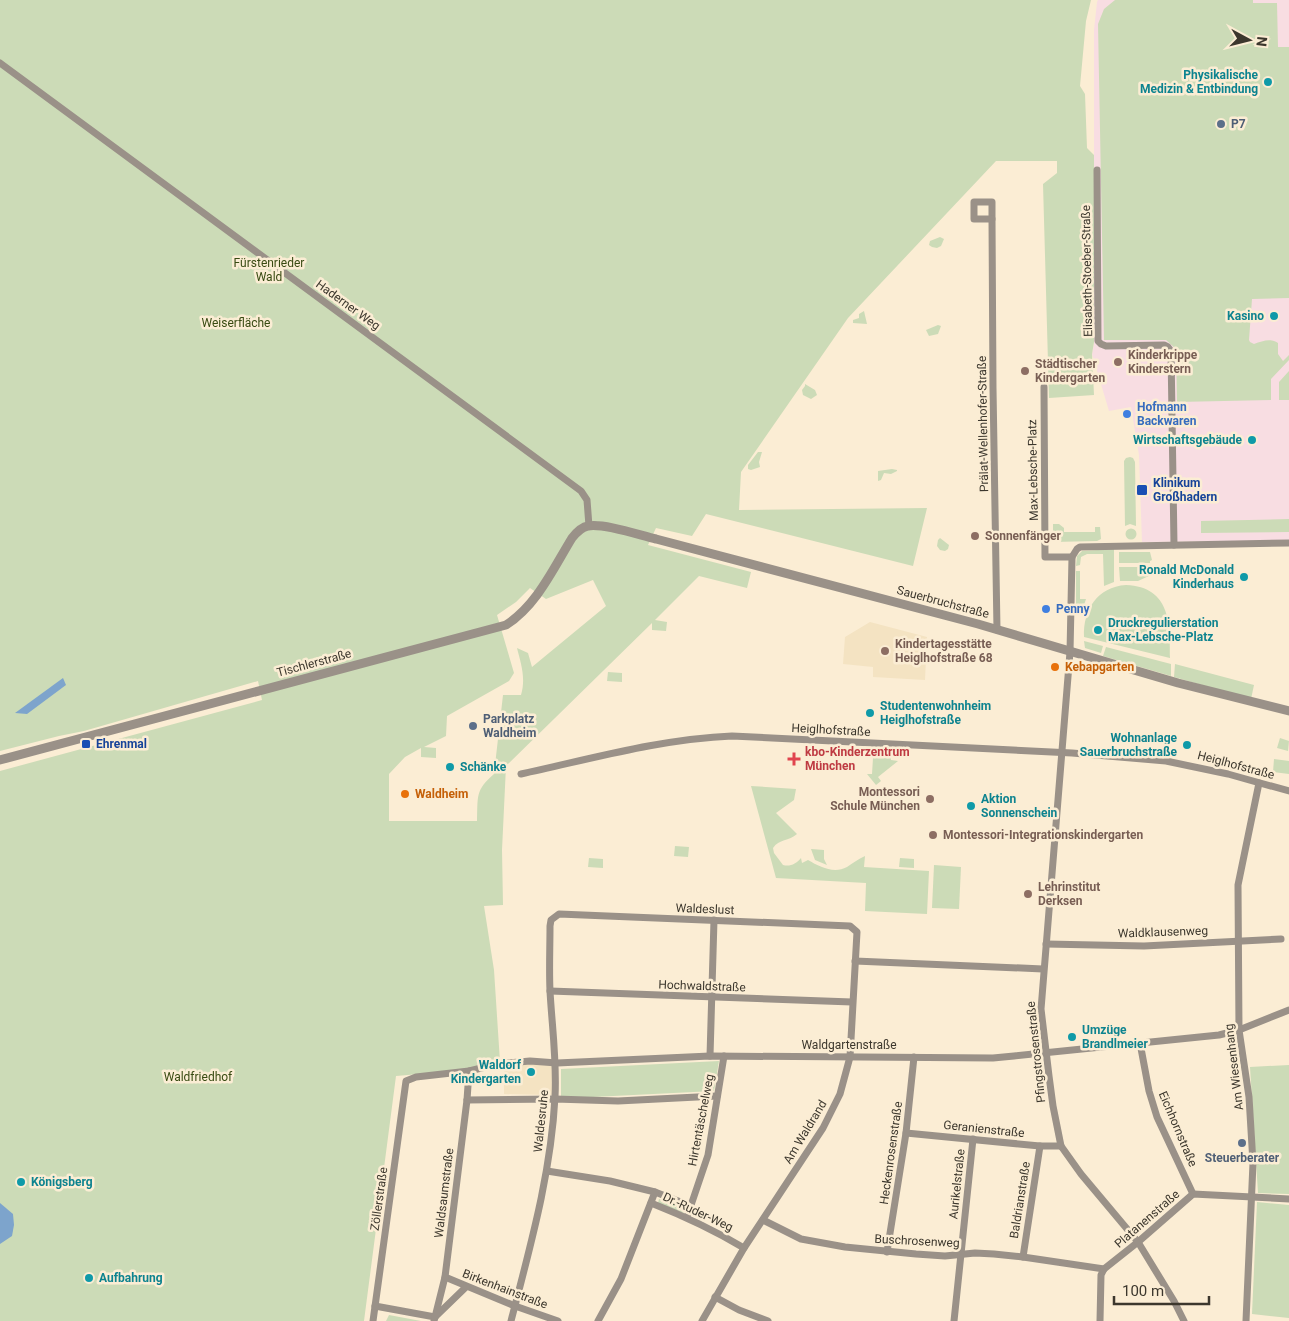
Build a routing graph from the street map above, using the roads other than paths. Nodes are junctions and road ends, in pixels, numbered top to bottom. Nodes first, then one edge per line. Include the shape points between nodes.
1 (0, 63) edge
2 (1097, 170) dead end
3 (992, 218) dead end
4 (1044, 387) dead end
5 (589, 526) junction
6 (1289, 543) edge
7 (1174, 545) junction
8 (1072, 557) junction
9 (997, 630) junction
10 (1070, 652) junction
11 (1289, 711) edge
12 (1062, 753) junction
13 (0, 760) edge
14 (521, 774) dead end
15 (1259, 783) junction
16 (1289, 791) edge
17 (551, 920) joint
18 (714, 920) junction
19 (857, 932) joint
20 (1281, 939) dead end
21 (1238, 941) junction
22 (1046, 944) junction
23 (855, 960) junction
24 (1043, 969) junction
25 (550, 991) junction
26 (711, 998) junction
27 (852, 1002) junction
28 (1289, 1010) edge
29 (1239, 1030) junction
30 (1140, 1043) junction
31 (1046, 1053) junction
32 (710, 1056) junction
33 (724, 1056) junction
34 (850, 1057) junction
35 (914, 1057) junction
36 (556, 1063) junction
37 (469, 1071) junction
38 (406, 1081) joint
39 (717, 1096) junction
40 (555, 1099) junction
41 (467, 1100) junction
42 (906, 1133) junction
43 (973, 1139) junction
44 (1040, 1146) junction
45 (1061, 1146) junction
46 (547, 1171) junction
47 (655, 1192) junction
48 (1193, 1194) junction
49 (1252, 1197) junction
50 (1289, 1199) edge
51 (651, 1202) junction
52 (691, 1206) junction
53 (687, 1217) junction
54 (763, 1220) junction
55 (1138, 1242) junction
56 (744, 1248) junction
57 (887, 1252) junction
58 (960, 1255) junction
59 (1023, 1256) junction
60 (1104, 1269) junction
61 (445, 1277) junction
62 (466, 1287) junction
63 (715, 1297) junction
64 (375, 1306) junction
65 (515, 1306) junction
66 (435, 1319) edge
67 (374, 1321) edge
68 (511, 1321) edge
69 (558, 1321) edge
70 (598, 1321) edge
71 (702, 1321) edge
72 (768, 1321) edge
73 (954, 1321) edge
74 (1100, 1321) edge
75 (1184, 1321) edge
76 (1246, 1321) edge

1 - 5 street, Haderner Weg via 581,491 587,500
2 - 7 street, Elisabeth-Stoeber-Straße via 1098,341 1106,346 1164,345 1171,351
3 - 9 street, Prälat-Wellenhofer-Straße
4 - 8 street, Max-Lebsche-Platz via 1046,556
5 - 9 street, Sauerbruchstraße via 602,526 666,542
5 - 13 street, Tischlerstraße via 572,538 535,599 506,625
6 - 7 street
7 - 8 street, Max-Lebsche-Platz via 1080,547
8 - 10 street
9 - 10 street, Sauerbruchstraße
10 - 11 street, Sauerbruchstraße
10 - 12 street, Pfingstrosenstraße
12 - 14 street, Heiglhofstraße via 708,737 655,744
12 - 15 street, Heiglhofstraße via 1174,762
12 - 22 street, Pfingstrosenstraße
15 - 16 street, Heiglhofstraße
15 - 21 street, Am Wiesenhang via 1238,885
17 - 18 street, Waldeslust via 559,914
17 - 25 street, Waldesruhe
18 - 19 street, Waldeslust via 850,926
18 - 26 street, Hirtentäschelweg
19 - 23 street, Am Waldrand
20 - 21 street, Waldklausenweg
21 - 22 street, Waldklausenweg via 1144,946
21 - 29 street, Am Wiesenhang
22 - 24 street, Pfingstrosenstraße
23 - 24 street
23 - 27 street, Am Waldrand
24 - 31 street, Pfingstrosenstraße via 1041,1009
25 - 26 street, Hochwaldstraße
25 - 36 street, Waldesruhe
26 - 27 street, Hochwaldstraße
26 - 32 street, Hirtentäschelweg
27 - 34 street, Am Waldrand
28 - 29 street, Waldgartenstraße
29 - 30 street, Waldgartenstraße
29 - 49 street, Am Wiesenhang via 1252,1131
30 - 31 street, Waldgartenstraße
30 - 48 street, Eichhornstraße via 1149,1091 1158,1117
31 - 35 street, Waldgartenstraße via 993,1058
31 - 45 street, Pfingstrosenstraße
32 - 33 street, Waldgartenstraße
32 - 36 street, Waldgartenstraße
33 - 34 street, Waldgartenstraße
33 - 39 street, Hirtentäschelweg
34 - 35 street, Waldgartenstraße
34 - 54 street, Am Waldrand via 840,1094 822,1128
35 - 42 street, Heckenrosenstraße
36 - 37 street, Waldgartenstraße via 530,1061
36 - 40 street, Waldesruhe
37 - 38 street, Waldgartenstraße
37 - 41 street, Waldsaumstraße
38 - 64 street, Zöllerstraße
39 - 40 street
39 - 52 street, Hirtentäschelweg via 708,1155
40 - 41 street
40 - 46 street, Waldesruhe
41 - 61 street, Waldsaumstraße
42 - 43 street, Geranienstraße
42 - 57 street, Heckenrosenstraße
43 - 44 street, Geranienstraße
43 - 58 street, Aurikelstraße
44 - 45 street, Geranienstraße
44 - 59 street, Baldrianstraße
45 - 55 street, Pfingstrosenstraße
46 - 47 street, Dr.-Ruder-Weg
46 - 65 street, Waldesruhe
47 - 51 street, Dr.-Ruder-Weg
47 - 52 street, Dr.-Ruder-Weg
48 - 49 street, Platanenstraße
48 - 55 street, Platanenstraße
49 - 50 street, Platanenstraße
49 - 76 street, Am Wiesenhang
51 - 53 street, Dr.-Ruder-Weg
51 - 70 street via 621,1279
52 - 53 street, Hirtentäschelweg
53 - 56 street, Dr.-Ruder-Weg
54 - 56 street, Am Waldrand
54 - 57 street, Buschrosenweg via 801,1239
55 - 60 street, Platanenstraße
55 - 75 street, Pfingstrosenstraße
56 - 63 street, Am Waldrand
57 - 58 street, Buschrosenweg
58 - 59 street, Buschrosenweg
58 - 73 street, Aurikelstraße
59 - 60 street, Buschrosenweg
60 - 74 street via 1101,1275
61 - 62 street, Birkenhainstraße
61 - 66 street, Waldsaumstraße
62 - 65 street, Birkenhainstraße
62 - 66 street
63 - 71 street, Am Waldrand
63 - 72 street
64 - 66 street
64 - 67 street, Zöllerstraße
65 - 68 street, Waldesruhe
65 - 69 street, Birkenhainstraße

